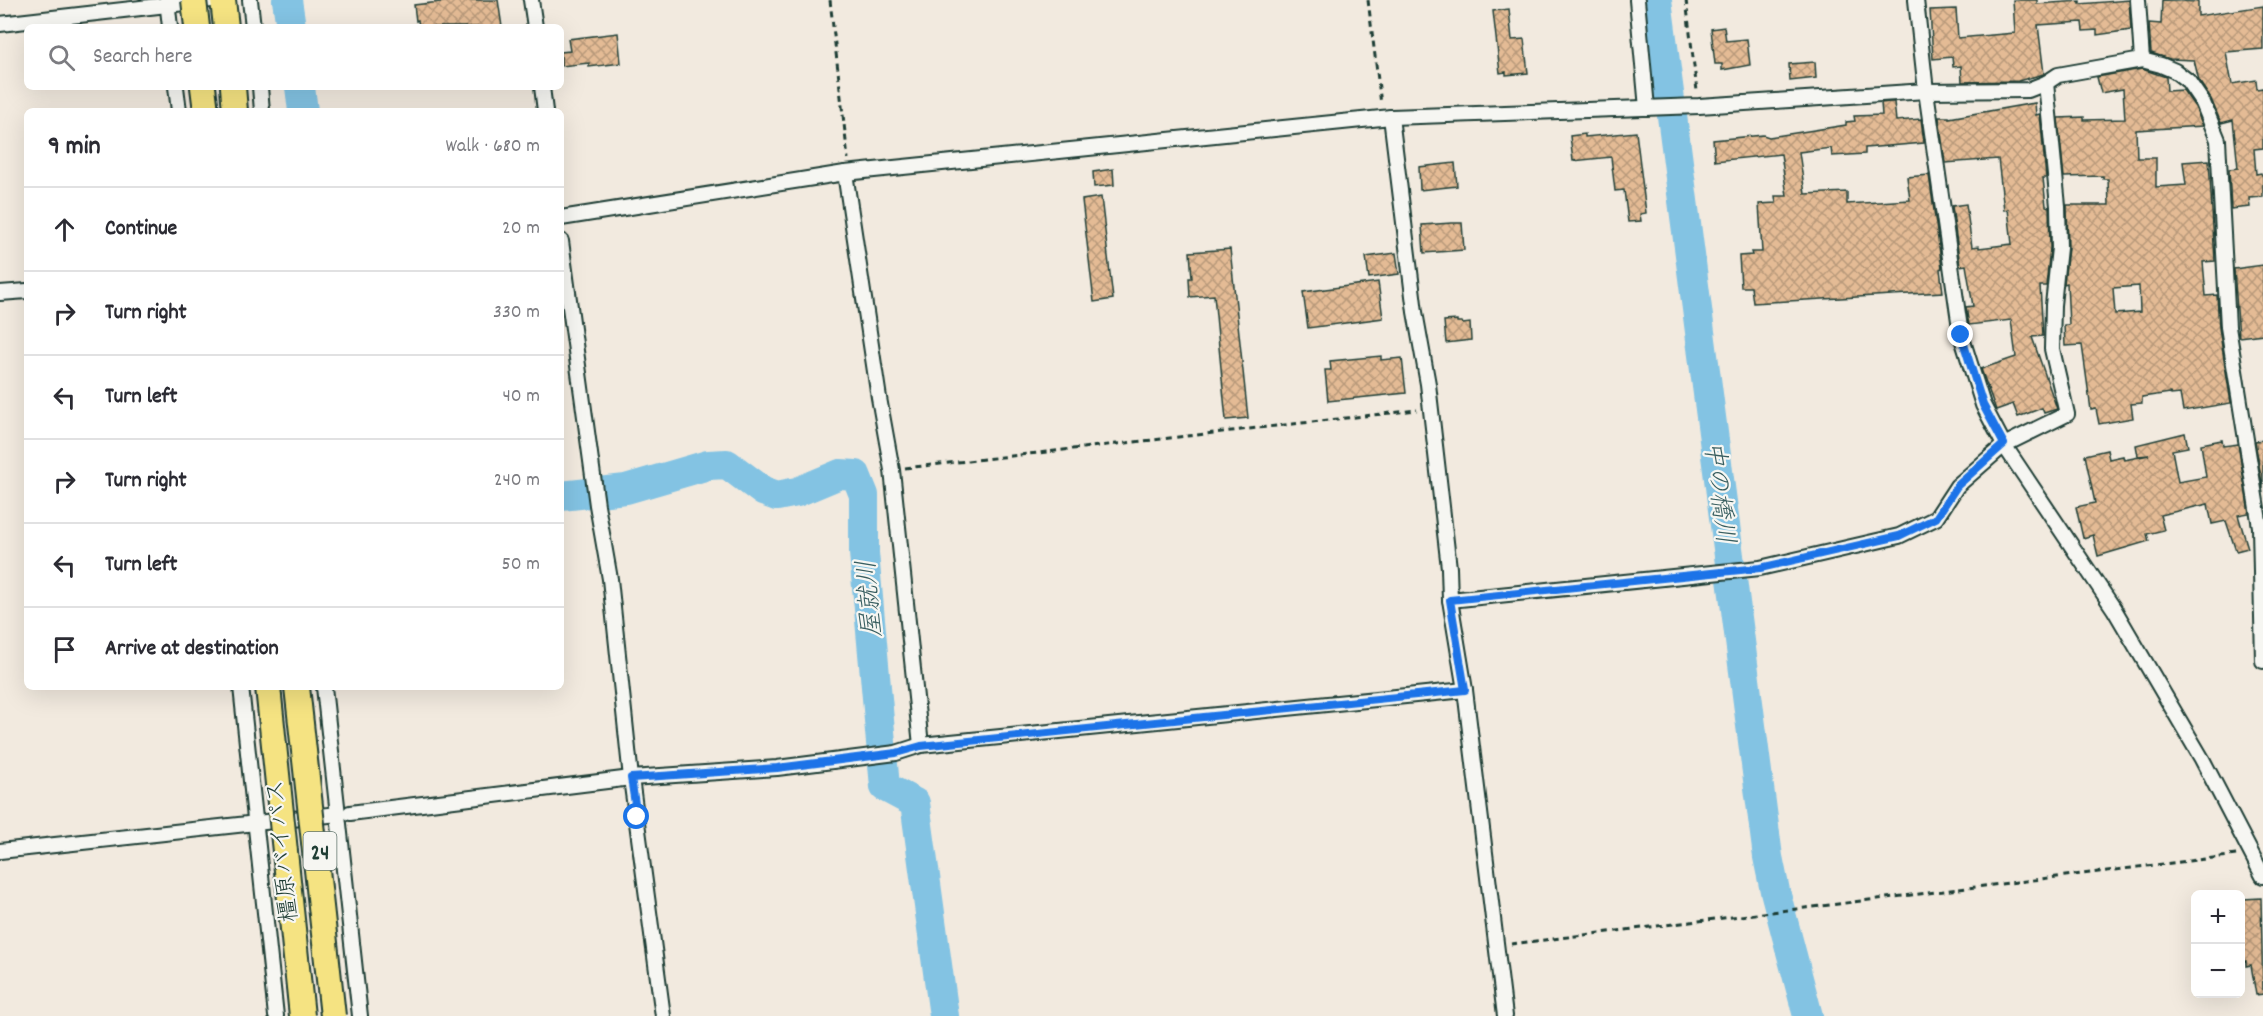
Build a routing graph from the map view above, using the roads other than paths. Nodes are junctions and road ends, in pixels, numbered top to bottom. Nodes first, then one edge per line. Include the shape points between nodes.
1 (224, 0) edge
2 (250, 0) edge
3 (531, 0) edge
4 (1637, 0) edge
5 (1916, 0) edge
6 (2138, 0) edge
7 (187, 1) edge
8 (0, 24) edge
9 (172, 24) edge
10 (194, 24) edge
11 (227, 24) edge
12 (253, 24) edge
13 (535, 24) edge
14 (2142, 60) junction
15 (2046, 83) junction
16 (176, 90) edge
17 (201, 90) edge
18 (234, 90) edge
19 (260, 90) edge
20 (542, 90) edge
21 (1926, 91) junction
22 (179, 108) edge
23 (204, 108) edge
24 (237, 108) edge
25 (262, 108) edge
26 (545, 108) edge
27 (1647, 108) junction
28 (1387, 117) junction
29 (847, 172) junction
30 (564, 218) edge
31 (564, 262) edge
32 (24, 291) edge
33 (0, 293) edge
34 (2004, 444) junction
35 (1450, 600) junction
36 (2263, 660) edge
37 (242, 690) edge
38 (265, 690) edge
39 (265, 690) edge
40 (297, 690) edge
41 (303, 690) edge
42 (324, 690) edge
43 (1465, 690) junction
44 (921, 746) junction
45 (631, 778) junction
46 (335, 815) junction
47 (267, 822) junction
48 (0, 851) edge
49 (2263, 876) edge
50 (276, 1016) edge
51 (301, 1016) edge
52 (333, 1016) edge
53 (338, 1016) edge
54 (360, 1016) edge
55 (663, 1016) edge
56 (1505, 1016) edge

1 - 11 highway
2 - 12 street
3 - 13 street
4 - 27 street
5 - 21 street
6 - 14 street
7 - 8 street
7 - 9 street
7 - 10 highway, bridge
14 - 15 street via 2058,75
14 - 36 street via 2175,71 2188,81 2203,103 2218,140 2228,327 2260,527
15 - 21 street via 2028,90
15 - 34 street via 2059,248 2052,349 2067,414
16 - 22 street
17 - 23 highway
18 - 24 highway
19 - 25 street
20 - 26 street
21 - 27 street
21 - 34 street via 1961,335 1983,405
27 - 28 street
28 - 29 street
28 - 35 street via 1430,408
29 - 30 street
29 - 44 street via 892,470
31 - 45 street via 610,579
32 - 33 street
34 - 35 street via 1957,486 1936,518 1899,536 1760,568
34 - 49 street via 2114,609 2202,759
35 - 43 street
37 - 47 street
38 - 47 highway, 橿原バイパス / 24
39 - 51 highway, bridge
40 - 52 highway, bridge
41 - 46 highway, 橿原バイパス / 24
42 - 46 street
43 - 44 street
43 - 56 street
44 - 45 street via 896,753 777,768
45 - 46 street
45 - 55 street
46 - 47 street
46 - 53 highway, 橿原バイパス / 24
46 - 54 street
47 - 48 street
47 - 50 street
47 - 51 highway, 橿原バイパス / 24

